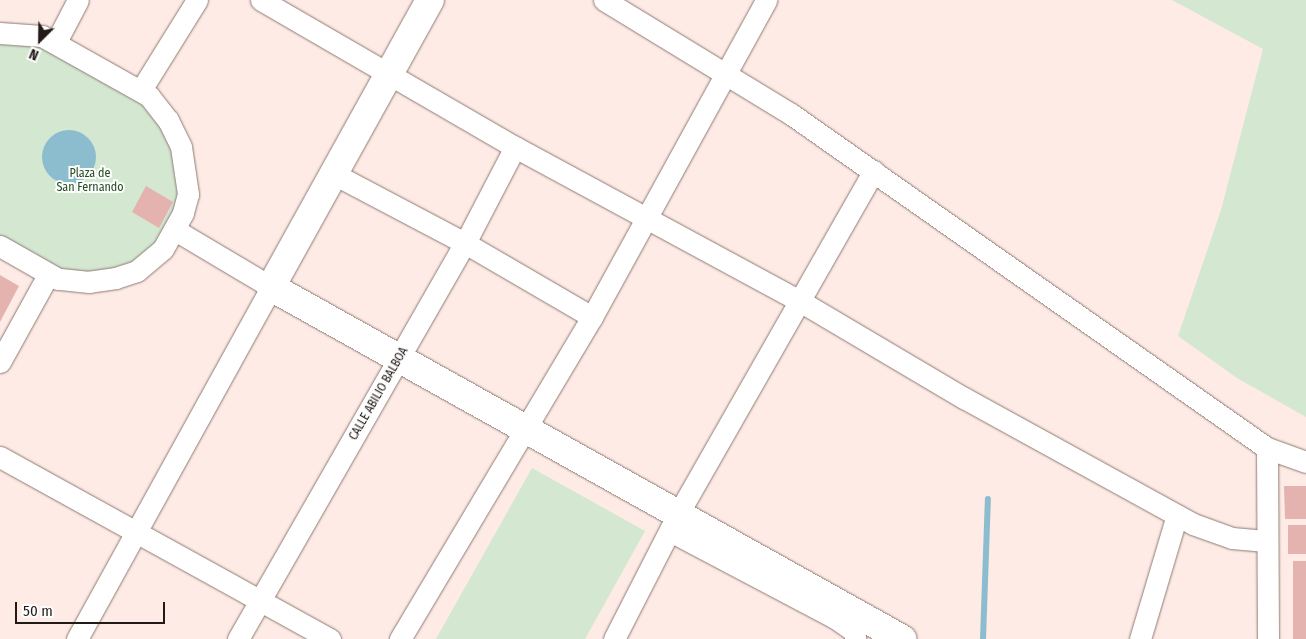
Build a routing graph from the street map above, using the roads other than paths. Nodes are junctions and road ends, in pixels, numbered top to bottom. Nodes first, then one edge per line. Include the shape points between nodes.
1 (78, 0) edge
2 (197, 0) edge
3 (261, 0) edge
4 (430, 0) edge
5 (604, 0) edge
6 (766, 0) edge
7 (0, 33) edge
8 (56, 42) junction
9 (724, 72) junction
10 (388, 75) junction
11 (141, 90) junction
12 (515, 147) junction
13 (874, 171) junction
14 (334, 174) junction
15 (644, 217) junction
16 (175, 230) junction
17 (465, 243) junction
18 (0, 246) edge
19 (48, 275) junction
20 (271, 287) junction
21 (798, 300) junction
22 (592, 316) junction
23 (400, 358) junction
24 (0, 362) edge
25 (525, 427) junction
26 (1267, 448) junction
27 (0, 457) edge
28 (1306, 462) edge
29 (1177, 515) junction
30 (674, 523) junction
31 (134, 532) junction
32 (1266, 541) junction
33 (258, 600) junction
34 (77, 639) edge
35 (238, 639) edge
36 (330, 639) edge
37 (400, 639) edge
38 (614, 639) edge
39 (855, 639) edge
40 (902, 639) edge
41 (1140, 639) edge
42 (1268, 639) edge

1 - 8 street
2 - 11 street
3 - 10 street
4 - 10 street
5 - 9 street
6 - 9 street
7 - 8 street via 24,33
8 - 11 street
9 - 13 street
9 - 15 street
10 - 12 street
10 - 14 street
11 - 16 street via 168,120 184,156 188,194
12 - 15 street
12 - 17 street, CALLE ABILIO BALBOA
13 - 21 street
13 - 26 street
14 - 17 street
14 - 20 street
15 - 21 street
15 - 22 street
16 - 19 street via 146,264 116,278 72,281
16 - 20 street
17 - 22 street
17 - 23 street, CALLE ABILIO BALBOA
18 - 19 street
19 - 24 street
20 - 23 street
20 - 31 street
21 - 29 street via 964,398
21 - 30 street
22 - 25 street
23 - 25 street
23 - 33 street, CALLE ABILIO BALBOA
25 - 30 street
25 - 37 street
26 - 28 street
26 - 32 street
27 - 31 street
29 - 32 street via 1215,534
29 - 41 street
30 - 38 street
30 - 39 street via 834,618 855,632
30 - 40 street
31 - 33 street
31 - 34 street
32 - 42 street
33 - 35 street, CALLE ABILIO BALBOA
33 - 36 street

